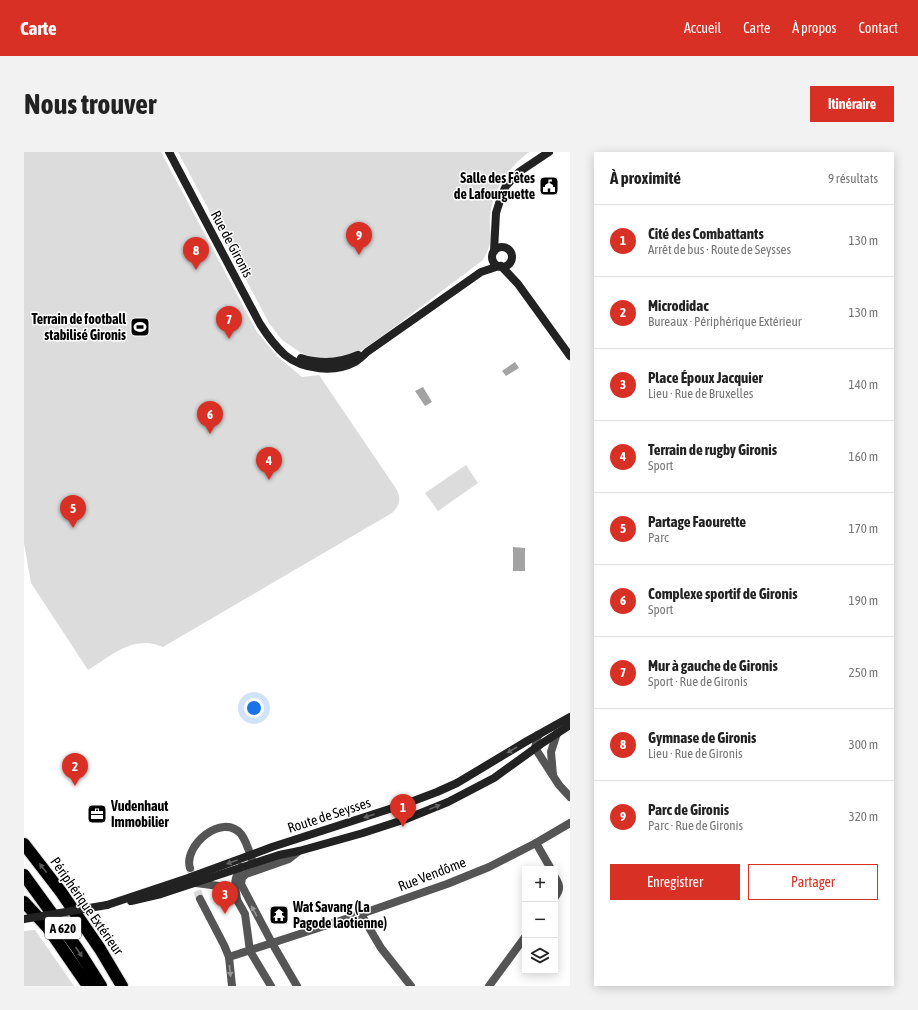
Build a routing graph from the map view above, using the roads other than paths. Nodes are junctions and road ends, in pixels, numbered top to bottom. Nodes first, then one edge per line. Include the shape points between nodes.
1 (169, 152) edge
2 (549, 152) edge
3 (496, 232) junction
4 (505, 247) junction
5 (493, 252) junction
6 (511, 261) junction
7 (500, 266) junction
8 (480, 272) junction
9 (518, 284) junction
10 (570, 356) edge
11 (570, 717) edge
12 (570, 725) edge
13 (557, 733) junction
14 (538, 735) junction
15 (535, 748) junction
16 (553, 776) junction
17 (570, 797) edge
18 (570, 823) edge
19 (536, 843) junction
20 (24, 844) edge
21 (298, 852) junction
22 (252, 859) junction
23 (549, 866) edge
24 (241, 867) junction
25 (190, 868) tunnel mouth
26 (24, 875) edge
27 (196, 882) junction
28 (558, 882) edge
29 (558, 893) edge
30 (200, 899) tunnel mouth
31 (237, 900) junction
32 (24, 902) edge
33 (107, 905) junction
34 (361, 914) junction
35 (24, 919) edge
36 (524, 938) edge
37 (272, 943) junction
38 (250, 951) junction
39 (229, 957) junction
40 (88, 986) edge
41 (101, 986) edge
42 (122, 986) edge
43 (232, 986) edge
44 (271, 986) edge
45 (296, 986) edge
46 (411, 986) edge
47 (489, 986) edge

1 - 8 main road, Rue de Gironis via 266,334 276,345 302,359 320,362 343,360 367,352
2 - 3 main road via 519,172 506,186 496,213
3 - 4 main road
3 - 5 main road
4 - 5 main road via 499,247
4 - 6 main road via 512,255
5 - 7 main road via 493,261
5 - 8 main road, Rue de Gironis
6 - 7 main road, Rue de Gironis
6 - 9 main road
7 - 8 main road, Rue de Gironis
7 - 9 main road
9 - 10 main road
11 - 14 main road, Route de Seysses
12 - 13 main road, Route de Seysses
13 - 15 main road, Route de Seysses
13 - 16 street via 551,752
14 - 15 street
14 -> 22 main road, Route de Seysses via 437,792 272,847
15 - 16 street
21 -> 15 main road, Route de Seysses via 370,831 448,802 494,778
16 - 17 street
18 - 19 street, Rue Vendôme
19 - 23 street
19 - 34 street, Rue Vendôme via 447,884
42 -> 20 highway, Périphérique Extérieur / A 620 via 61,892
21 - 22 main road, Route de Seysses
37 -> 21 street via 242,888 242,878 252,871 289,859
22 - 24 main road, Route de Seysses
22 - 25 street via 241,834 234,829 221,827 208,832 198,841 188,864
22 -> 33 main road, Route de Seysses
24 - 27 main road, Route de Seysses
24 - 31 street via 234,883
26 -> 41 highway, A 620
27 - 31 street via 219,886
27 - 33 main road, Route de Seysses via 143,899
28 - 29 street
30 - 39 street
31 - 38 street via 245,914
32 - 40 highway via 48,928
33 - 35 main road, Route de Seysses, bridge
34 - 37 street, Rue Vendôme
34 - 46 street via 382,948
36 - 47 street
37 - 38 street, Rue Vendôme
37 - 45 street
38 - 39 street, Rue Vendôme
38 - 44 street
39 -> 43 street

